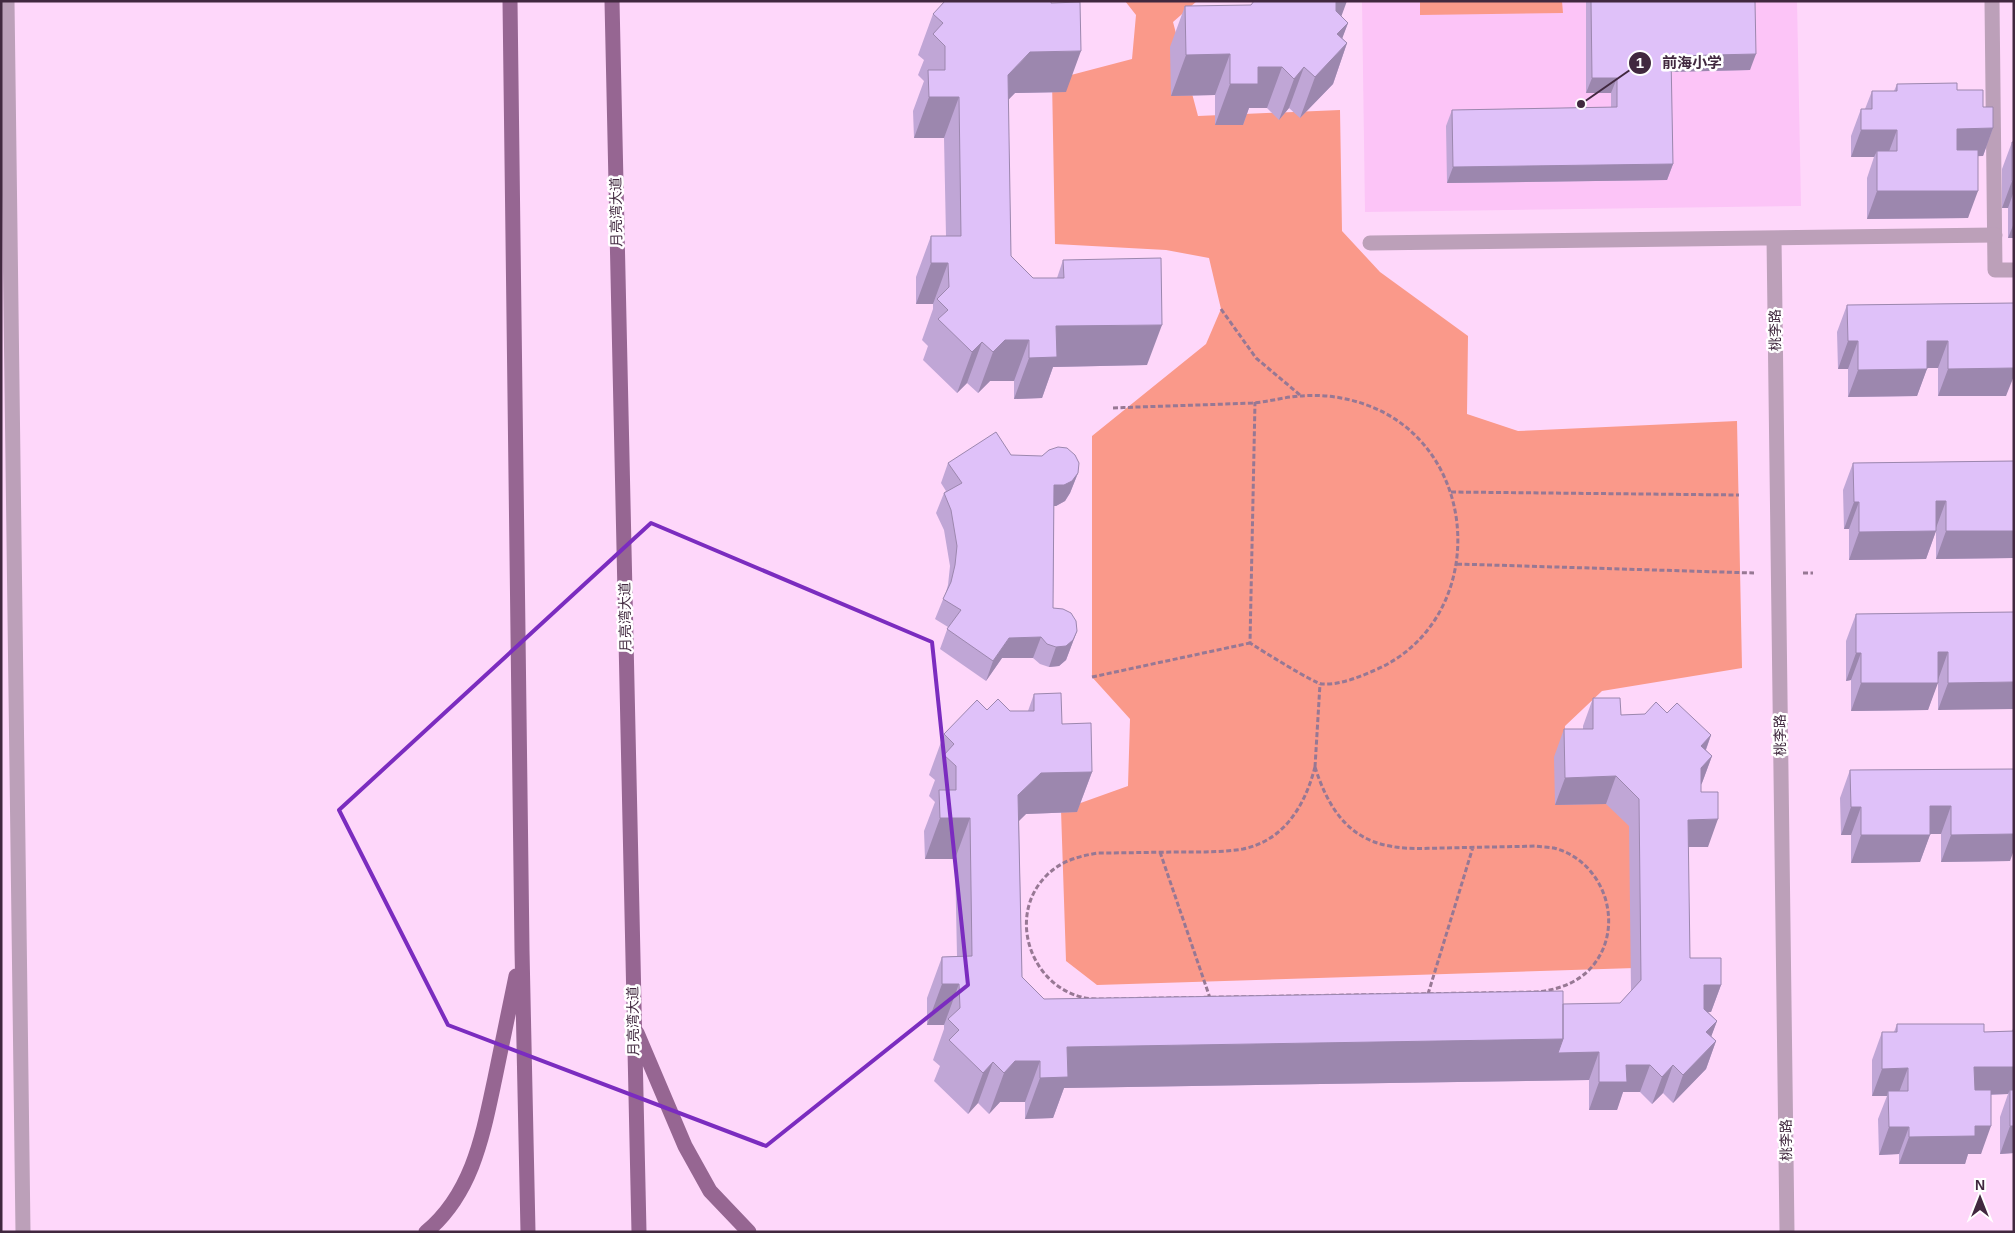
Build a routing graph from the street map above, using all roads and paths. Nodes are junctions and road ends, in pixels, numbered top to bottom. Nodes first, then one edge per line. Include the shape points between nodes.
1 (7, 1) edge
2 (510, 1) edge
3 (612, 1) edge
4 (1992, 1) edge
5 (1995, 235) junction
6 (1774, 238) junction
7 (1370, 243) dead end
8 (2014, 270) edge
9 (1221, 308) dead end
10 (1301, 396) junction
11 (1255, 402) junction
12 (1112, 408) dead end
13 (1451, 492) junction
14 (1739, 495) dead end
15 (1457, 564) junction
16 (1778, 573) junction
17 (1813, 573) dead end
18 (1250, 643) junction
19 (1092, 677) dead end
20 (1320, 684) junction
21 (1315, 768) junction
22 (1473, 847) junction
23 (1160, 852) junction
24 (522, 950) junction
25 (1428, 994) junction
26 (1210, 998) junction
27 (633, 1025) junction
28 (23, 1232) edge
29 (426, 1232) edge
30 (528, 1232) edge
31 (638, 1232) edge
32 (749, 1232) edge
33 (1787, 1232) edge

1 - 28 street
2 - 24 main road
3 - 27 main road, 月亮湾大道
4 - 5 street
5 - 6 street
5 - 8 street via 1995,270
6 - 7 street
6 - 16 street, 桃李路
9 - 10 path via 1256,358
10 - 11 path
10 - 13 path via 1332,396 1364,404 1393,418 1418,438 1437,464
11 - 12 path
11 - 18 path
13 - 14 path
13 - 15 path via 1458,528
15 - 16 path
15 - 20 path via 1448,595 1432,623 1410,648 1383,667 1353,679
16 - 17 path
16 - 33 street, 桃李路
18 - 19 path
18 - 20 path
20 - 21 path
21 - 22 path via 1332,809 1348,826 1367,838 1388,846 1411,848
21 - 23 path via 1299,810 1266,840 1245,848 1222,851
22 - 25 path
22 - 25 path via 1535,846 1554,848 1572,856 1587,867 1603,890 1610,918 1607,937 1589,970 1556,990
23 - 26 path
23 - 26 path via 1079,856 1046,875 1028,908 1026,928 1029,946 1036,963 1048,978 1081,997
24 - 29 main road via 482,1136 473,1164 464,1187
24 - 30 main road
25 - 26 path
27 - 31 main road, 月亮湾大道
27 - 32 main road via 685,1146 710,1191

